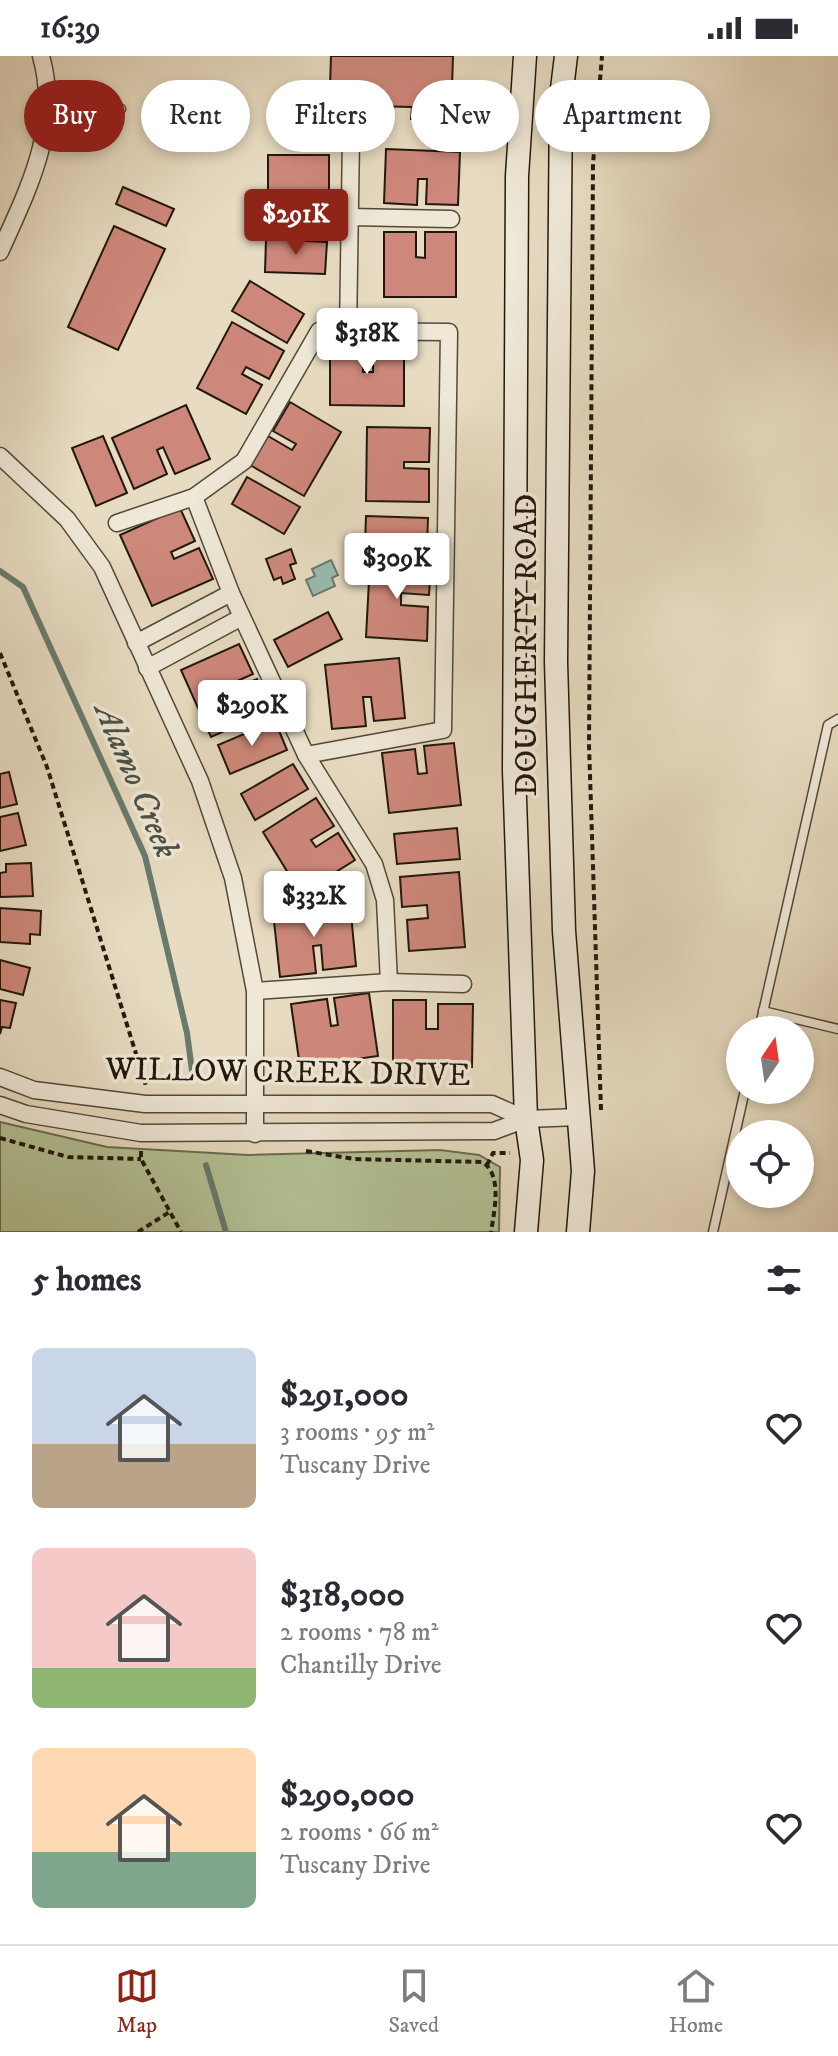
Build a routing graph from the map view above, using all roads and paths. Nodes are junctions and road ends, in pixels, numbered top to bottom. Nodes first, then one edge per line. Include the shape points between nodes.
1 (41, 56) edge
2 (525, 56) edge
3 (566, 56) edge
4 (602, 56) edge
5 (44, 80) edge
6 (41, 152) edge
7 (351, 152) edge
8 (350, 217) junction
9 (451, 219) dead end
10 (0, 252) edge
11 (348, 331) junction
12 (0, 456) edge
13 (194, 497) junction
14 (117, 523) dead end
15 (231, 593) junction
16 (242, 617) junction
17 (136, 643) junction
18 (0, 653) edge
19 (147, 668) junction
20 (838, 719) edge
21 (306, 755) junction
22 (389, 982) junction
23 (463, 984) dead end
24 (255, 991) junction
25 (763, 1011) junction
26 (762, 1016) edge
27 (838, 1029) edge
28 (0, 1077) edge
29 (147, 1088) dead end
30 (742, 1104) edge
31 (0, 1105) edge
32 (255, 1107) junction
33 (526, 1119) junction
34 (590, 1120) junction
35 (255, 1134) junction
36 (0, 1138) edge
37 (294, 1148) dead end
38 (493, 1153) dead end
39 (487, 1165) junction
40 (171, 1211) junction
41 (138, 1232) edge
42 (181, 1232) edge
43 (491, 1232) edge
44 (526, 1232) edge
45 (578, 1232) edge
46 (713, 1232) edge

1 - 5 street
2 - 33 main road, DOUGHERTY ROAD via 517,176 514,770
3 - 34 main road, DOUGHERTY ROAD via 561,97 556,662 564,931
4 - 34 path via 593,164
6 - 10 street
7 - 8 street
8 - 9 street
8 - 11 street
11 - 13 street via 319,331 244,461
11 - 21 street via 449,332 443,730
12 - 17 street via 67,519 102,567
13 - 14 street
13 - 15 street
15 - 16 street
15 - 17 street
16 - 19 street
16 - 21 street
17 - 19 street
18 - 29 path via 47,767
19 - 24 street via 200,781 224,850
20 - 25 lane via 828,725
21 - 22 street via 374,864 385,900
22 - 23 street
22 - 24 street
24 - 32 street
25 - 26 lane
25 - 27 lane
28 - 32 street, WILLOW CREEK DRIVE via 34,1090 92,1099
30 - 46 lane
31 - 35 street, WILLOW CREEK DRIVE via 141,1133
32 - 33 street, WILLOW CREEK DRIVE via 492,1104
32 - 35 street
33 - 34 street, WILLOW CREEK DRIVE
33 - 35 street, WILLOW CREEK DRIVE via 494,1131
33 - 44 main road, DOUGHERTY ROAD via 532,1160
34 - 45 main road, DOUGHERTY ROAD
36 - 40 path via 68,1157 141,1159
37 - 39 path via 329,1157
38 - 39 path
39 - 43 path via 494,1181
40 - 41 path
40 - 42 path

